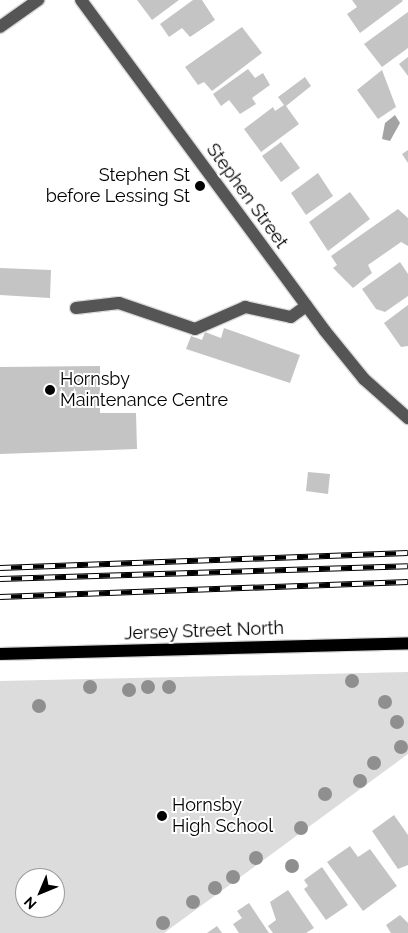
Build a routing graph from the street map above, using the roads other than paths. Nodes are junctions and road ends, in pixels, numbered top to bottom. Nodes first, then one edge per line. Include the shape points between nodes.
1 (38, 0) edge
2 (81, 0) edge
3 (0, 27) edge
4 (306, 306) junction
5 (76, 308) dead end
6 (408, 418) edge
7 (408, 642) edge
8 (0, 654) edge

1 - 3 street
2 - 4 street, Stephen Street
4 - 5 street via 291,317 244,307 196,329 119,303
4 - 6 street, Stephen Street via 392,406
7 - 8 main road, Jersey Street North

